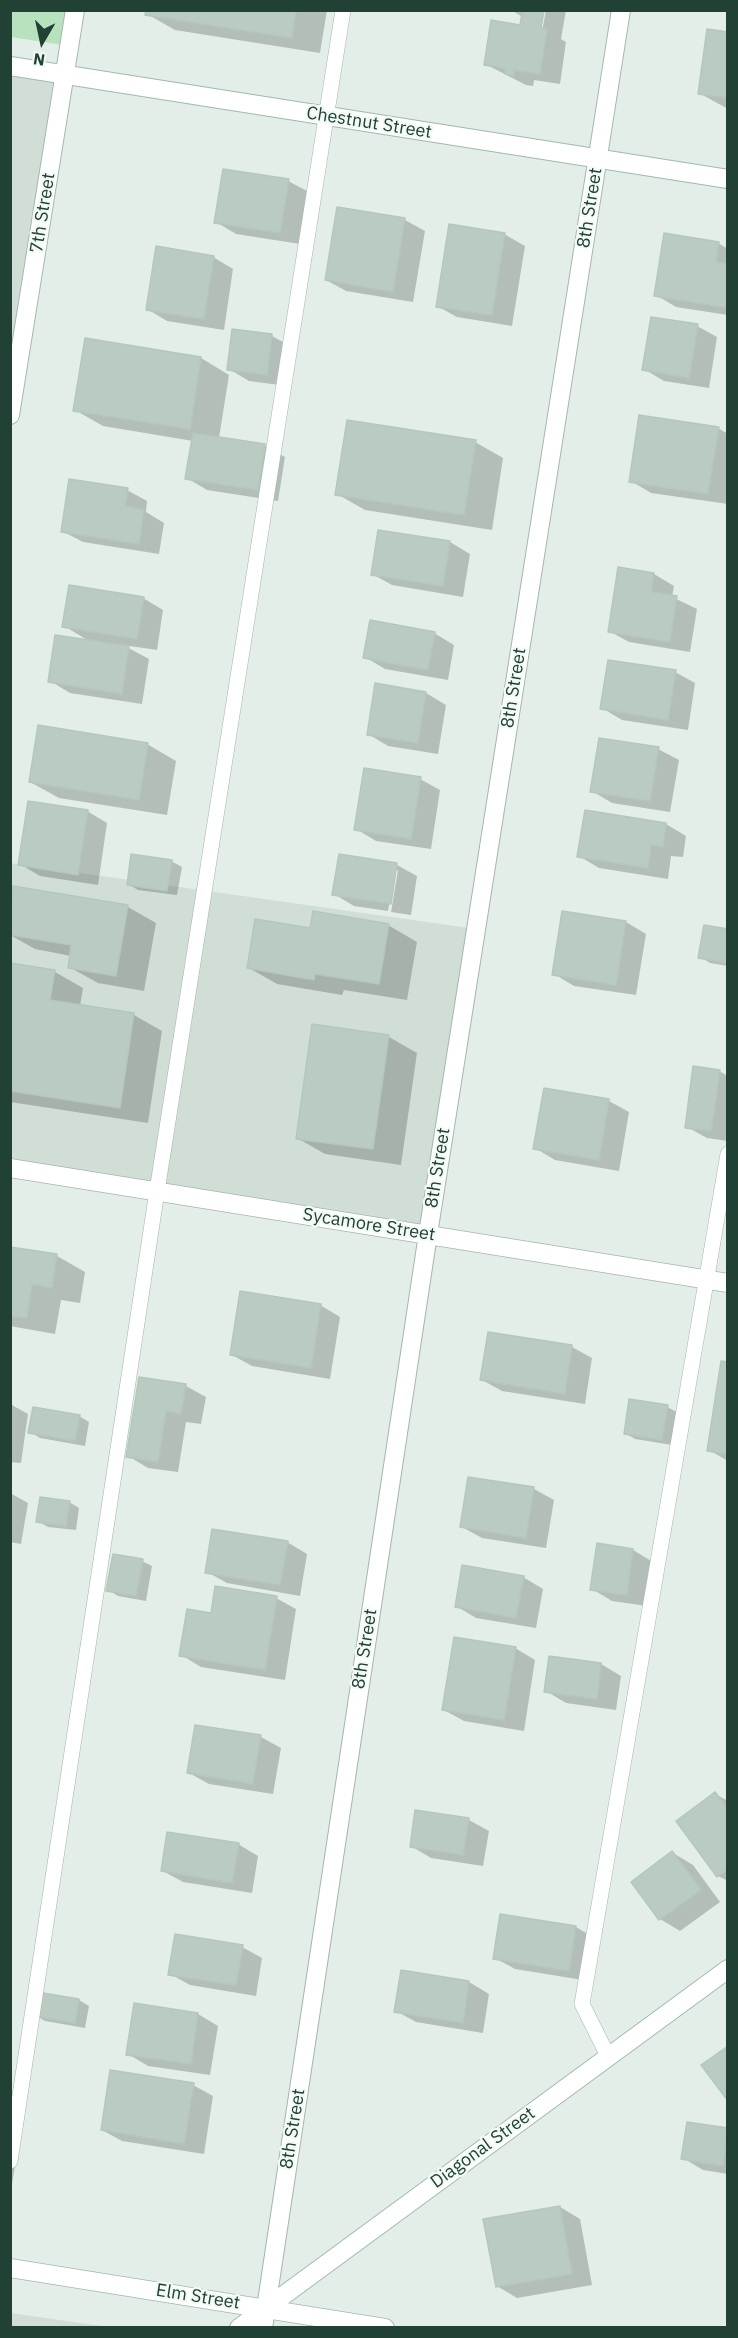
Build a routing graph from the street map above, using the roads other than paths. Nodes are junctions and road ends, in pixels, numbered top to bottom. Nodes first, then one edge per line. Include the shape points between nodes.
1 (75, 10) edge
2 (344, 10) edge
3 (621, 10) edge
4 (10, 66) edge
5 (65, 75) junction
6 (327, 116) junction
7 (598, 160) junction
8 (728, 179) edge
9 (10, 415) edge
10 (728, 1154) edge
11 (10, 1168) edge
12 (157, 1191) junction
13 (428, 1234) junction
14 (708, 1280) junction
15 (728, 1283) edge
16 (728, 1968) edge
17 (608, 2056) junction
18 (10, 2161) edge
19 (10, 2268) edge
20 (266, 2308) junction
21 (239, 2328) edge
22 (263, 2328) edge
23 (386, 2328) edge

1 - 5 street, 7th Street
2 - 6 lane
3 - 7 street, 8th Street
4 - 5 street, Chestnut Street
5 - 6 street, Chestnut Street
5 - 9 street, 7th Street
6 - 7 street, Chestnut Street
6 - 12 lane
7 - 8 street, Chestnut Street
7 - 13 street, 8th Street
10 - 14 lane
11 - 12 street, Sycamore Street
12 - 13 street, Sycamore Street
12 - 18 lane
13 - 14 street, Sycamore Street
13 - 20 street, 8th Street
14 - 15 street, Sycamore Street
14 - 17 lane via 582,2004
16 - 17 street, Diagonal Street
17 - 20 street, Diagonal Street
19 - 20 street, Elm Street
20 - 21 street, Diagonal Street
20 - 22 street, 8th Street
20 - 23 street, Elm Street

